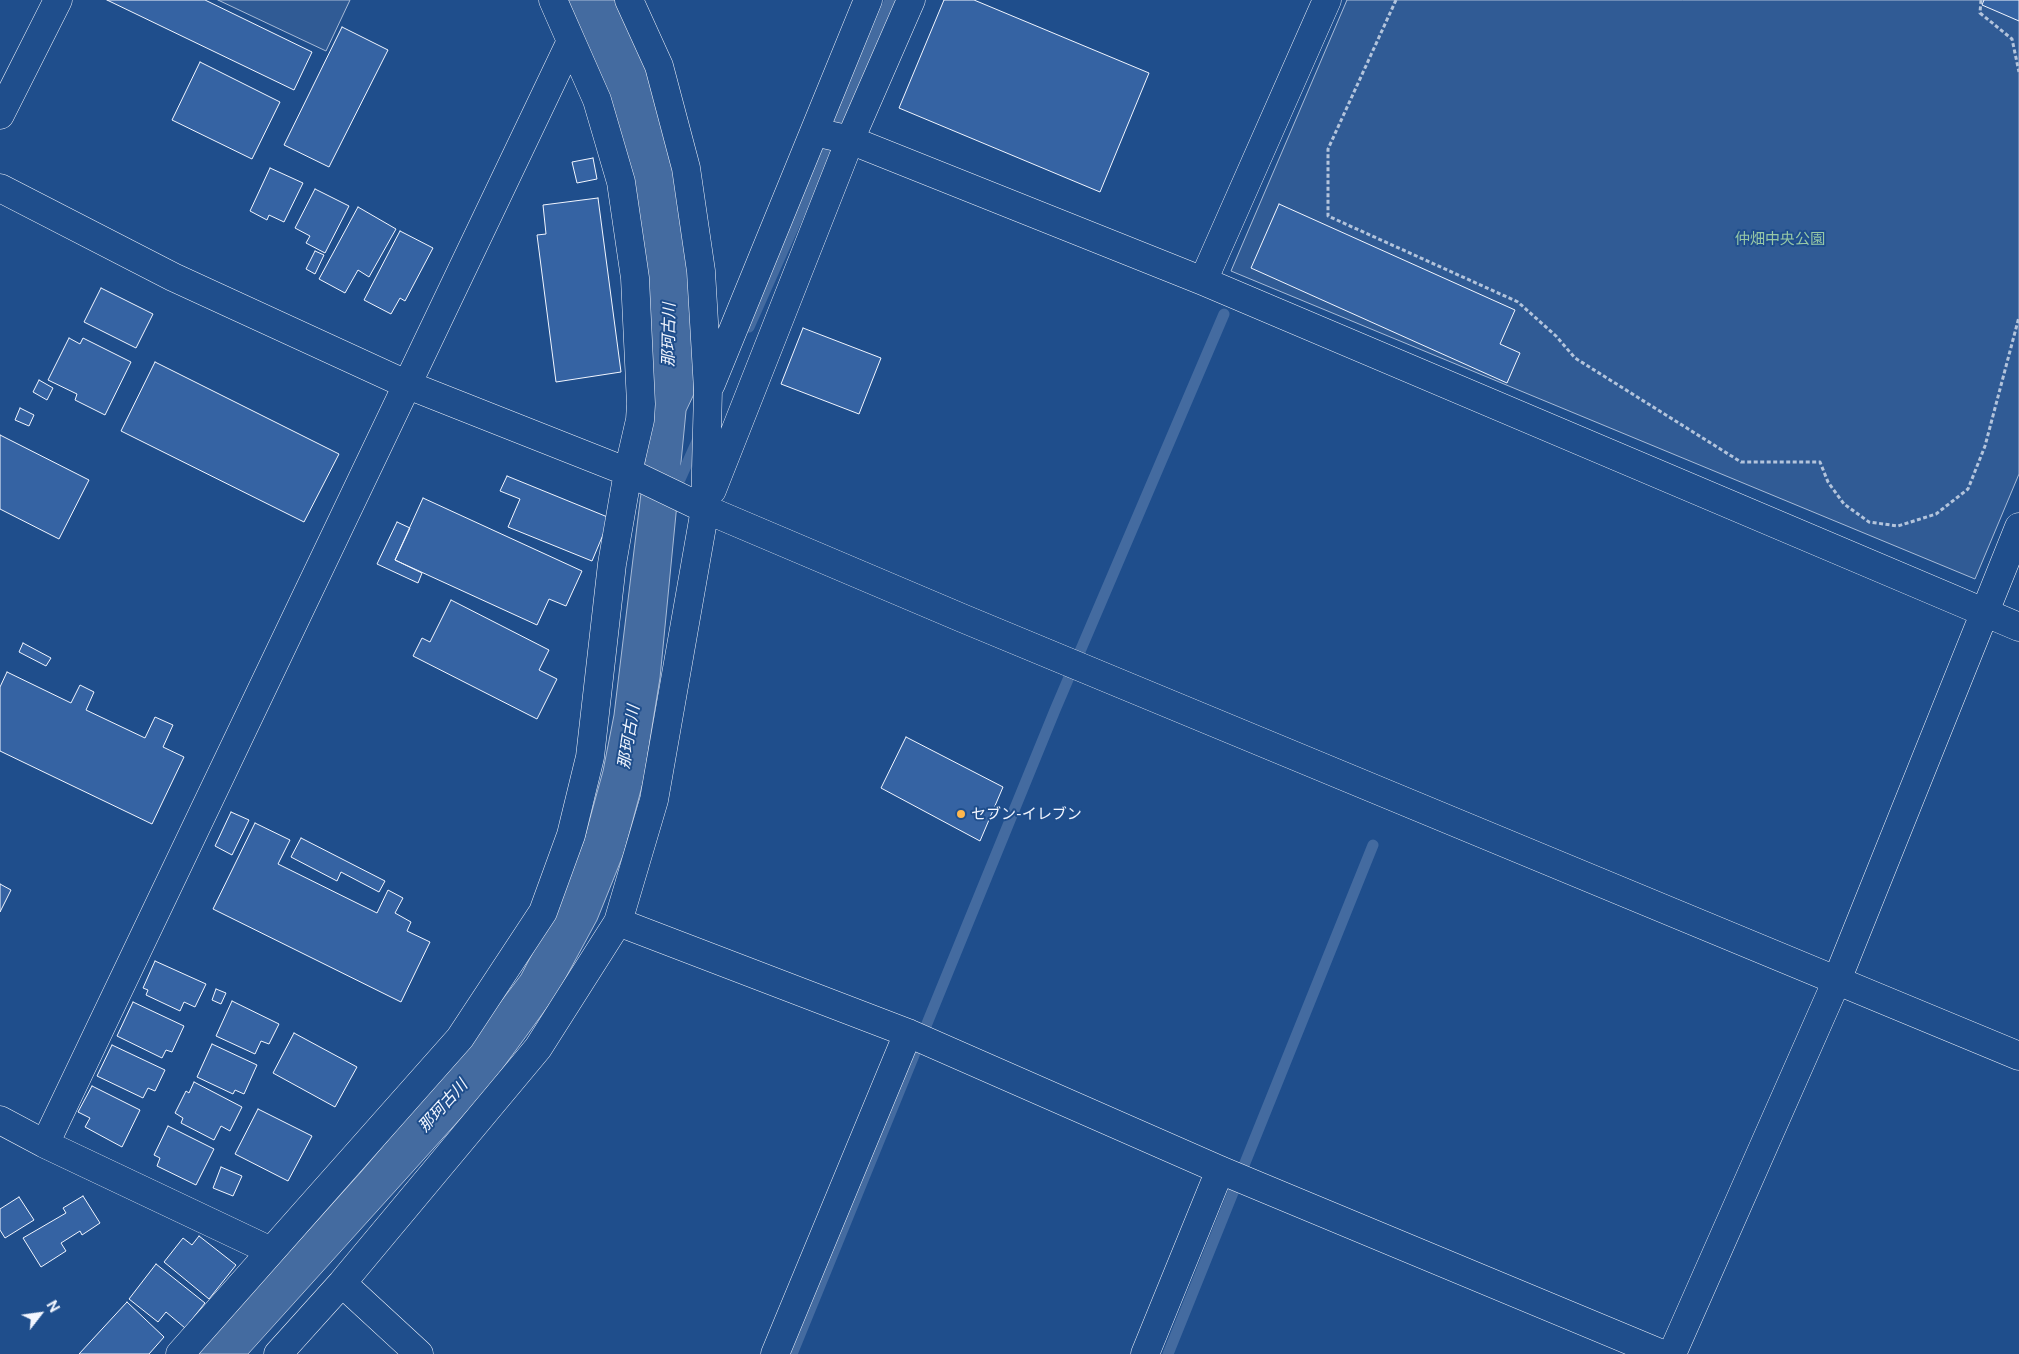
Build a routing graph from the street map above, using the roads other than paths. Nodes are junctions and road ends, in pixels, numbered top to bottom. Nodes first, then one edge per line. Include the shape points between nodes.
1 (58, 0) edge
2 (553, 0) edge
3 (629, 0) edge
4 (868, 0) edge
5 (911, 0) edge
6 (1326, 0) edge
7 (570, 41) junction
8 (0, 114) edge
9 (815, 132) junction
10 (850, 140) junction
11 (0, 188) edge
12 (1203, 281) junction
13 (408, 385) junction
14 (708, 390) junction
15 (628, 472) junction
16 (704, 509) junction
17 (2019, 527) edge
18 (1985, 613) junction
19 (2019, 627) edge
20 (618, 922) junction
21 (1837, 980) junction
22 (908, 1033) junction
23 (2019, 1056) edge
24 (0, 1120) edge
25 (45, 1144) junction
26 (1220, 1170) junction
27 (271, 1251) junction
28 (342, 1283) junction
29 (180, 1354) edge
30 (278, 1354) edge
31 (419, 1354) edge
32 (775, 1354) edge
33 (1145, 1354) edge
34 (1662, 1354) edge
35 (1672, 1354) edge

1 - 8 street
2 - 7 street
3 - 14 street via 659,66 686,168 701,270
4 - 9 street
5 - 10 street
6 - 12 street
7 - 13 street
7 - 15 street via 596,100 621,182 635,278 640,420
9 - 10 street
9 - 14 street
10 - 12 street
10 - 16 street
11 - 13 street via 173,277
12 - 18 street
13 - 15 street
13 - 25 street
14 - 16 street
15 - 16 street
15 - 27 street via 612,564 590,757 571,835 543,912 460,1038
16 - 20 street via 654,800
16 - 21 street
17 - 18 street
18 - 19 street
18 - 21 street
20 - 22 street
20 - 28 street via 538,1048
21 - 23 street
21 - 35 street
22 - 26 street
22 - 32 street
24 - 25 street
25 - 27 street
26 - 33 street
26 - 34 street
27 - 29 street
28 - 30 street
28 - 31 street

